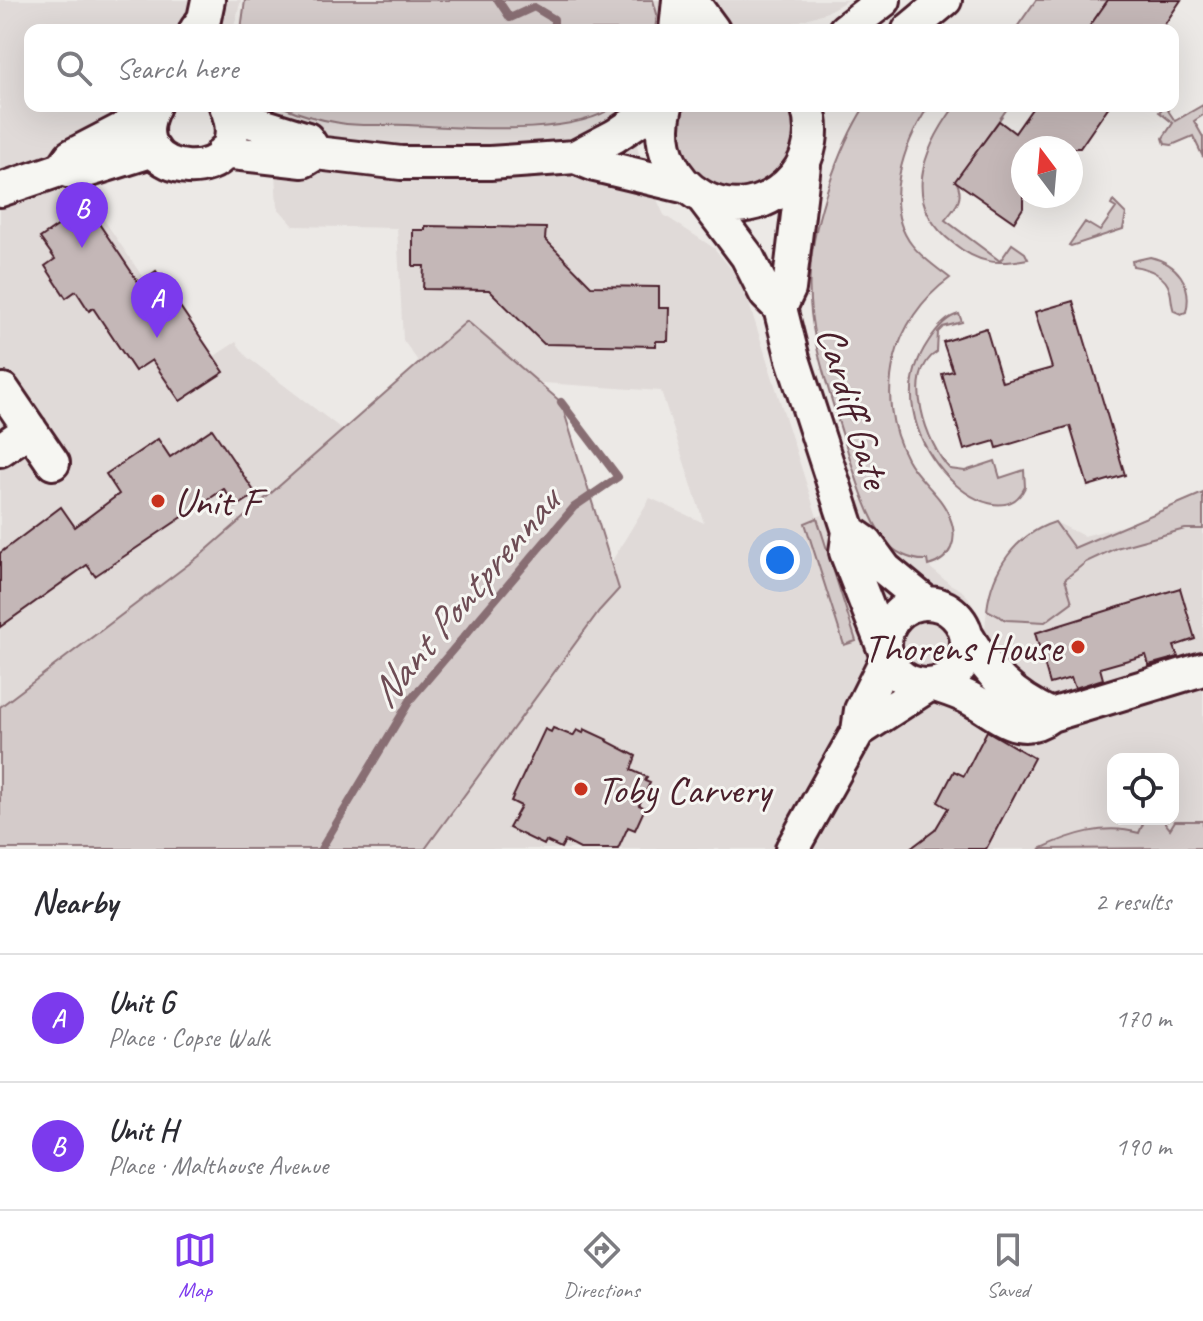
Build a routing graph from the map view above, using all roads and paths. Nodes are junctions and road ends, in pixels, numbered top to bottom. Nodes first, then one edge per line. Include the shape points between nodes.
1 (679, 0) edge
2 (691, 0) edge
3 (884, 0) edge
4 (945, 0) edge
5 (677, 24) edge
6 (709, 24) edge
7 (853, 24) edge
8 (916, 24) edge
9 (147, 112) edge
10 (151, 112) edge
11 (228, 112) edge
12 (233, 112) edge
13 (653, 112) edge
14 (663, 112) edge
15 (809, 112) edge
16 (827, 112) edge
17 (154, 150) junction
18 (223, 152) junction
19 (316, 153) junction
20 (807, 153) junction
21 (575, 157) junction
22 (62, 169) junction
23 (0, 190) edge
24 (695, 193) junction
25 (780, 308) junction
26 (3, 390) dead end
27 (30, 429) junction
28 (0, 450) edge
29 (53, 463) dead end
30 (849, 531) junction
31 (925, 602) junction
32 (968, 638) junction
33 (886, 656) junction
34 (1203, 669) edge
35 (932, 685) junction
36 (1051, 715) junction
37 (858, 731) junction
38 (792, 849) edge

1 - 5 street
2 - 6 street
3 - 7 street
4 - 8 street
9 - 22 street via 71,156
10 - 17 street
11 - 18 street via 231,135
12 - 19 street via 307,139
13 - 21 street
14 - 24 street, Cardiff Gate via 664,151 675,174
15 - 20 street, Cardiff Gate
16 - 20 street, Cardiff Gate
17 - 18 street via 165,161 193,169
17 - 22 street via 77,174
18 - 19 street via 303,161
19 - 21 street via 401,163
20 - 24 street, Cardiff Gate via 782,191 761,202 735,206
20 - 25 street, Cardiff Gate via 789,289
21 - 24 street
22 - 23 street
24 - 25 street, Cardiff Gate via 747,256 766,294
25 - 30 street, Cardiff Gate
26 - 27 street
27 - 28 street
27 - 29 street
30 - 31 street, Cardiff Gate
30 - 33 street, Cardiff Gate via 846,552
31 - 32 street, Cardiff Gate via 949,610
31 - 33 street via 902,611 890,623
32 - 35 street via 962,666
32 - 36 street, Cardiff Gate via 1003,686
33 - 35 street, Cardiff Gate via 903,679
33 - 37 street via 861,710
34 - 36 street, Cardiff Gate
35 - 36 street, Cardiff Gate via 969,698 1009,722 1039,724
35 - 37 street
37 - 38 street

